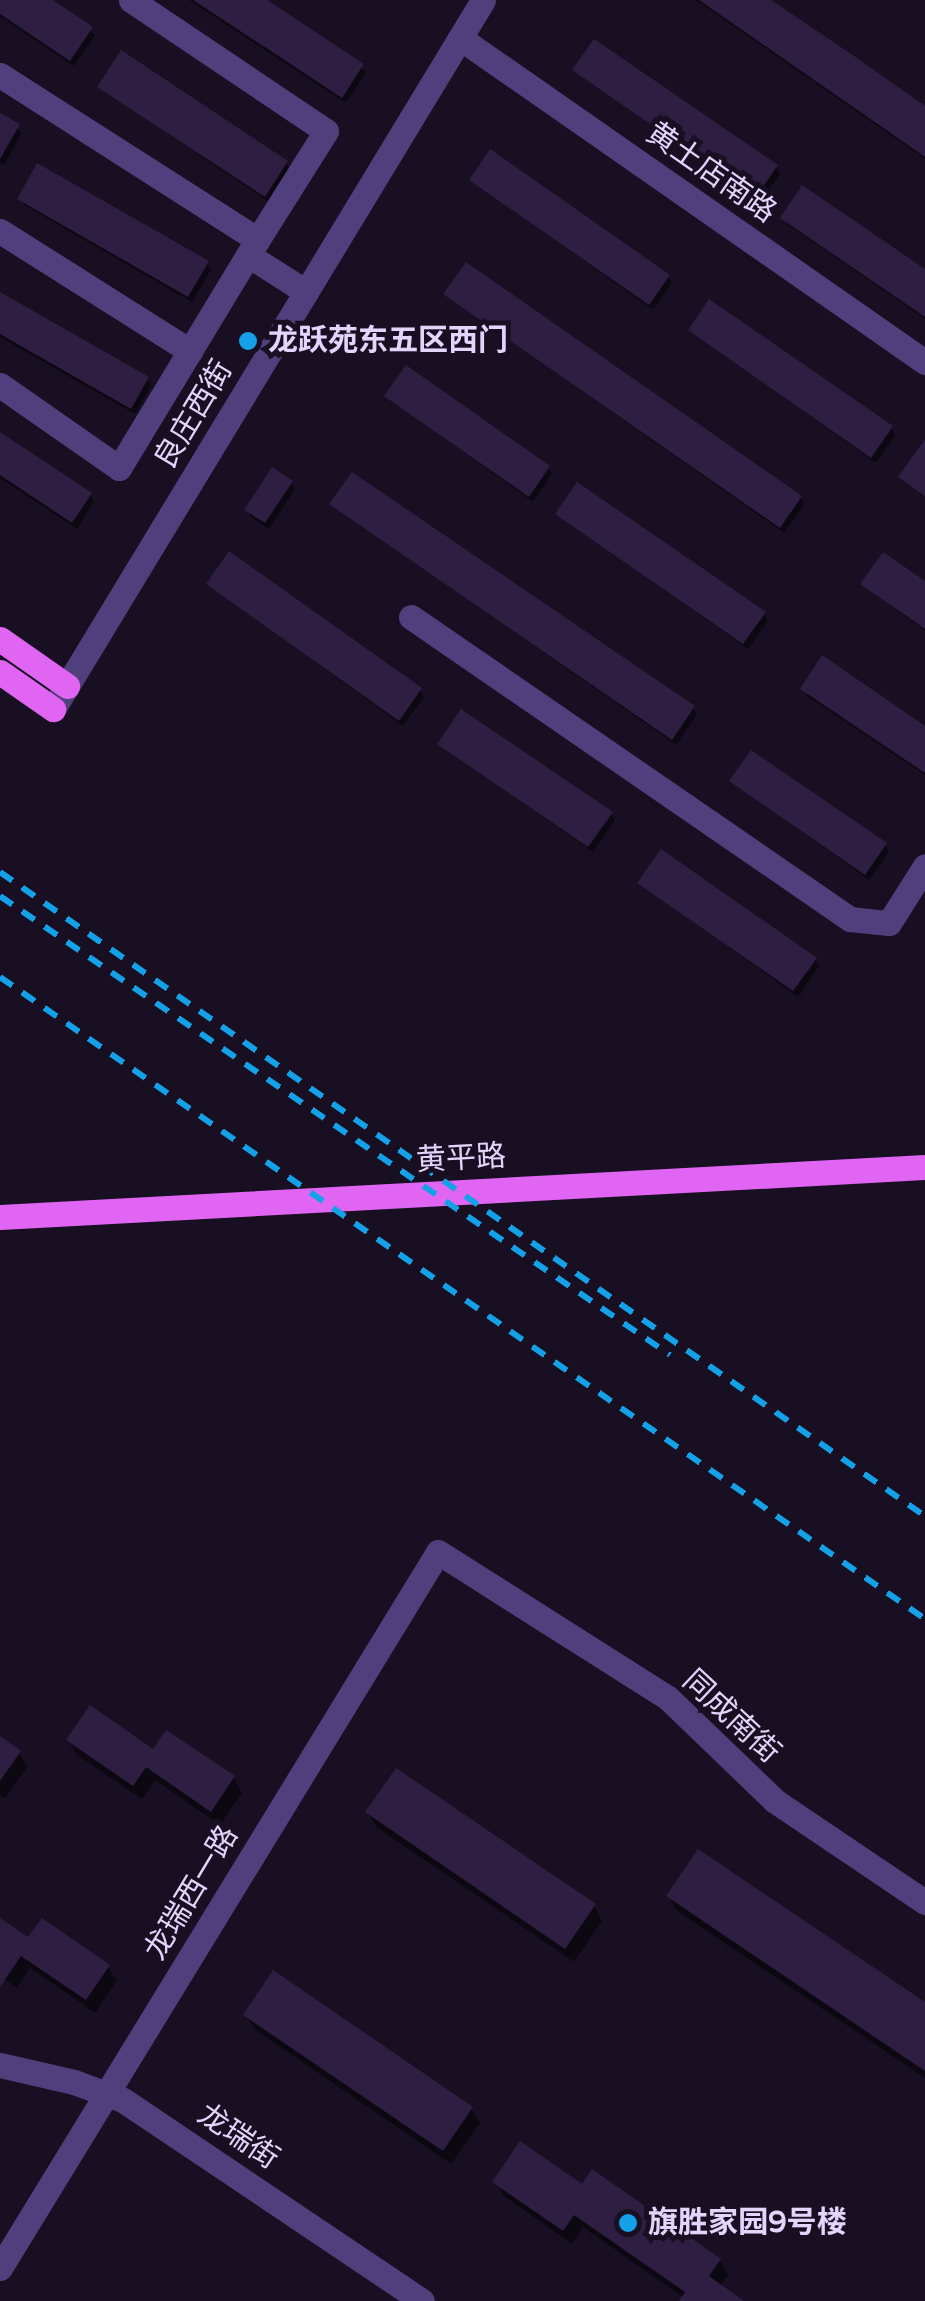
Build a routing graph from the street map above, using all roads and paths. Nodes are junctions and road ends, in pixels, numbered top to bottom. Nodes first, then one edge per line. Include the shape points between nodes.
1 (131, 0) edge
2 (483, 0) edge
3 (460, 38) junction
4 (0, 75) edge
5 (0, 230) edge
6 (253, 248) junction
7 (306, 292) junction
8 (190, 350) junction
9 (925, 362) edge
10 (0, 386) edge
11 (412, 616) dead end
12 (0, 640) edge
13 (0, 672) edge
14 (68, 686) junction
15 (54, 709) joint
16 (925, 866) edge
17 (925, 1153) edge
18 (925, 1167) edge
19 (0, 1202) edge
20 (0, 1216) edge
21 (438, 1552) joint
22 (925, 1902) edge
23 (0, 2065) edge
24 (108, 2092) junction
25 (0, 2268) edge
26 (422, 2301) edge

1 - 6 street via 326,131
2 - 3 street, 良庄西街
3 - 7 street, 良庄西街
3 - 9 street, 黄土店南路
4 - 6 street
5 - 8 street
6 - 7 street
6 - 8 street
7 - 14 street, 良庄西街
8 - 10 street via 119,468
11 - 16 street via 850,919 888,923
12 - 14 main road
13 - 15 main road
14 - 15 street, 良庄西街
17 - 19 main road, 黄平路
18 - 20 main road, 黄平路
21 - 22 street, 同成南街 via 668,1698 775,1801
21 - 24 street, 龙瑞西一路
23 - 24 street, 龙瑞街
24 - 25 street, 龙瑞西一路
24 - 26 street, 龙瑞街

